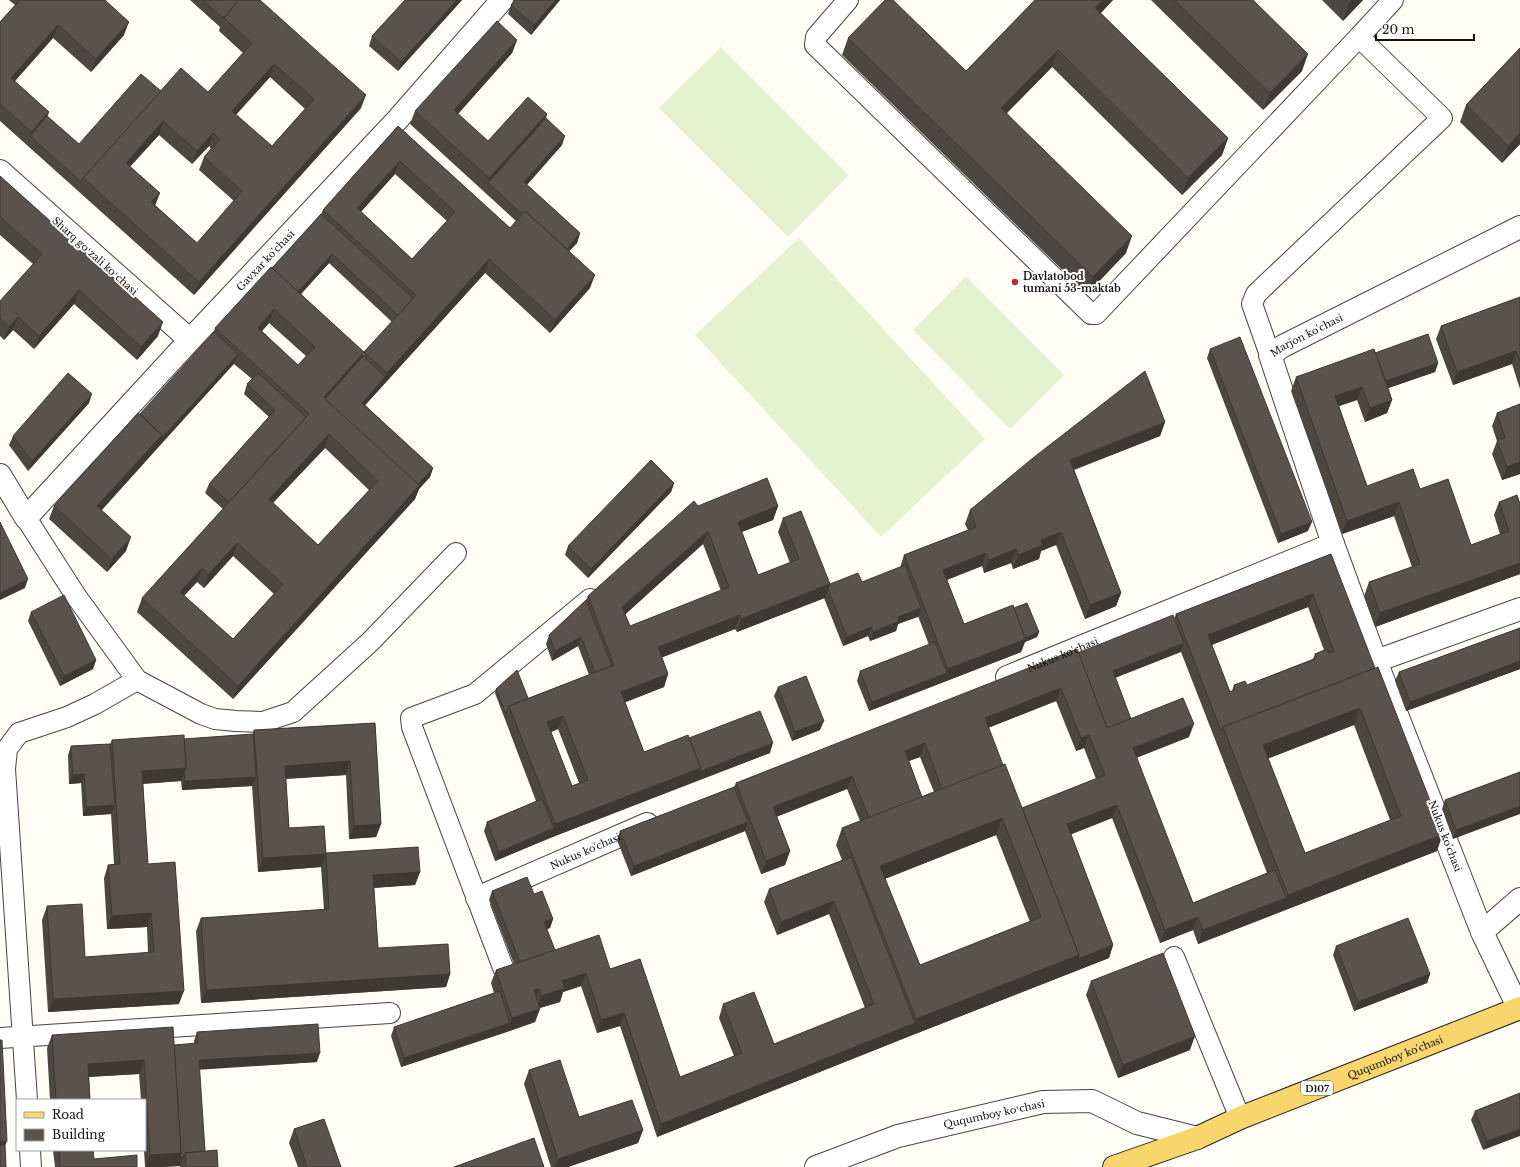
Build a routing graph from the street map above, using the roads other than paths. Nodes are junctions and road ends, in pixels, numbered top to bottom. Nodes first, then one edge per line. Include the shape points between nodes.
1 (502, 0) edge
2 (848, 0) edge
3 (1393, 0) edge
4 (1360, 37) junction
5 (0, 171) edge
6 (1520, 228) edge
7 (190, 340) junction
8 (1270, 356) junction
9 (0, 475) edge
10 (26, 518) junction
11 (1333, 544) junction
12 (456, 553) dead end
13 (592, 597) edge
14 (1520, 609) edge
15 (1376, 661) junction
16 (138, 680) junction
17 (991, 684) edge
18 (668, 815) edge
19 (477, 898) junction
20 (1520, 899) edge
21 (1482, 932) junction
22 (1174, 958) dead end
23 (504, 970) edge
24 (1520, 1009) edge
25 (390, 1013) dead end
26 (24, 1036) junction
27 (0, 1038) edge
28 (27, 1099) edge
29 (1240, 1118) junction
30 (1197, 1138) junction
31 (30, 1151) edge
32 (31, 1167) edge
33 (816, 1167) edge
34 (1114, 1167) edge

1 - 7 street, Gavxar ko'chasi via 398,119
2 - 4 lane via 816,37 815,45 1091,314 1096,314
3 - 4 lane
4 - 8 lane via 1442,118 1256,294 1252,304
5 - 7 street, Sharq goʻzali koʻchasi
6 - 8 street, Marjon ko'chasi via 1283,346
7 - 10 street, Gavxar ko'chasi
8 - 11 street, Marjon ko'chasi
9 - 10 street
10 - 16 lane via 76,596
11 - 15 street, Nukus ko'chasi
11 - 17 street, Nukus ko'chasi
12 - 16 lane via 370,642 293,712 263,722 215,719
13 - 19 lane via 475,694 411,718 412,727
14 - 15 street
15 - 21 street, Nukus ko'chasi
16 - 26 lane via 67,717 19,733 7,750 5,769
18 - 19 street, Nukus ko'chasi
19 - 23 lane
20 - 21 street
21 - 24 street, Nukus ko'chasi
22 - 29 lane
24 - 29 main road, Ququmboy ko'chasi / D107
25 - 26 lane
26 - 27 lane
26 - 28 lane
29 - 30 main road, Ququmboy ko'chasi / D107
30 - 33 street, Ququmboy koʻchasi via 1138,1124 1092,1101 1043,1102 898,1136
30 - 34 main road, Ququmboy ko'chasi / D107
31 - 32 lane

